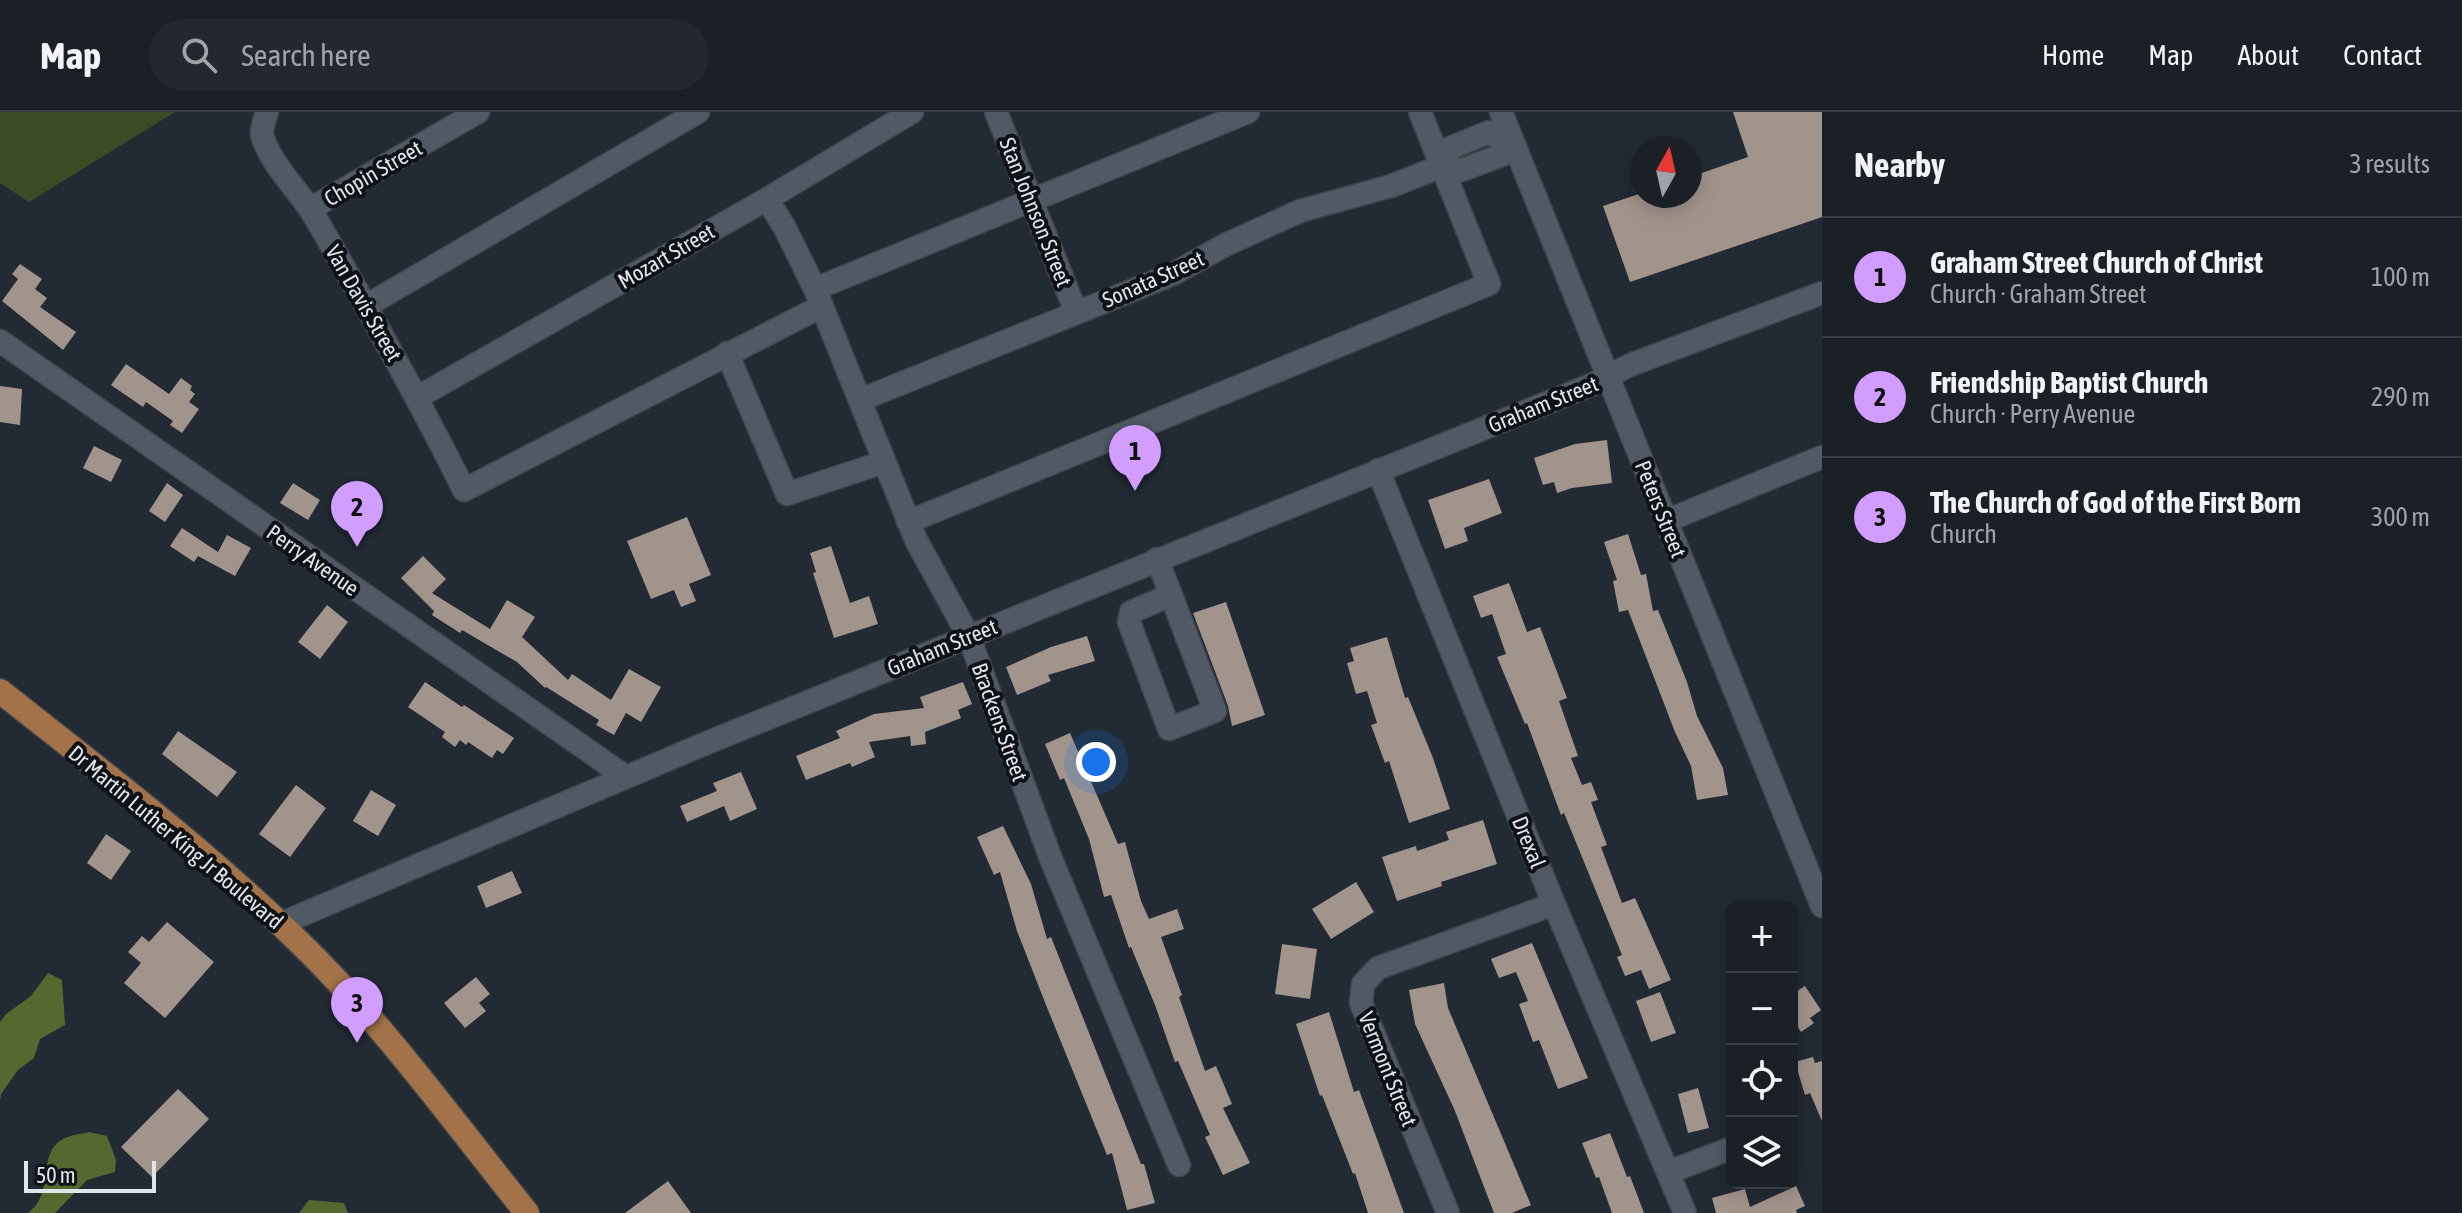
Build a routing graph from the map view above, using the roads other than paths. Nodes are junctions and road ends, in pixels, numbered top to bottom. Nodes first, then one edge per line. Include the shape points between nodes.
1 (267, 112) edge
2 (478, 112) edge
3 (698, 112) edge
4 (912, 112) edge
5 (996, 112) edge
6 (1248, 112) edge
7 (1420, 112) edge
8 (1501, 112) edge
9 (1507, 138) junction
10 (1444, 165) junction
11 (767, 199) junction
12 (1031, 200) junction
13 (310, 209) junction
14 (1822, 293) edge
15 (819, 297) junction
16 (366, 306) junction
17 (1076, 312) junction
18 (0, 341) edge
19 (727, 353) junction
20 (1608, 378) junction
21 (418, 397) junction
22 (860, 400) junction
23 (1822, 457) edge
24 (884, 462) junction
25 (1378, 470) junction
26 (1666, 521) junction
27 (908, 522) junction
28 (1157, 559) junction
29 (1171, 595) junction
30 (969, 637) junction
31 (0, 691) edge
32 (626, 777) junction
33 (1554, 904) junction
34 (1822, 906) edge
35 (280, 924) junction
36 (1726, 1150) edge
37 (1179, 1165) dead end
38 (1669, 1172) junction
39 (527, 1213) edge
40 (1448, 1213) edge
41 (1685, 1213) edge

1 - 13 street, Van Davis Street via 261,132 272,157
2 - 13 street, Chopin Street
3 - 16 street
4 - 11 street, Mozart Street
5 - 12 street, Stan Johnson Street
6 - 12 street
7 - 10 street
8 - 9 street, Peters Street
9 - 10 street, Sonata Street via 1502,155 1459,171
9 - 20 street, Peters Street
10 - 17 street, Sonata Street via 1300,211 1173,274
10 - 27 street via 1489,284
11 - 15 street, Brackens Street
11 - 21 street, Mozart Street
12 - 15 street
12 - 17 street, Stan Johnson Street
13 - 16 street, Van Davis Street
14 - 20 street, Graham Street
15 - 19 street
15 - 22 street, Brackens Street
16 - 21 street, Van Davis Street
17 - 22 street, Sonata Street
18 - 32 street, Perry Avenue
19 - 21 street, Van Davis Street via 464,490
19 - 24 street via 787,494
20 - 25 street, Graham Street
20 - 26 street, Peters Street
22 - 24 street, Brackens Street
23 - 26 street
24 - 27 street, Brackens Street
25 - 28 street, Graham Street
25 - 33 street, Drexal
26 - 34 street, Peters Street
27 - 30 street, Brackens Street
28 - 29 street
28 - 30 street, Graham Street
29 - 29 street via 1136,608 1129,622 1169,729 1215,711
30 - 32 street, Graham Street
30 - 37 street, Brackens Street via 1051,859
31 - 35 main road, Dr Martin Luther King Jr Boulevard via 177,831
32 - 35 street, Graham Street
33 - 38 street, Drexal
33 - 40 street, Vermont Street via 1378,968 1363,984 1361,1003
35 - 39 main road, Dr Martin Luther King Jr Boulevard via 367,1013
36 - 38 street
38 - 41 street, Drexal

